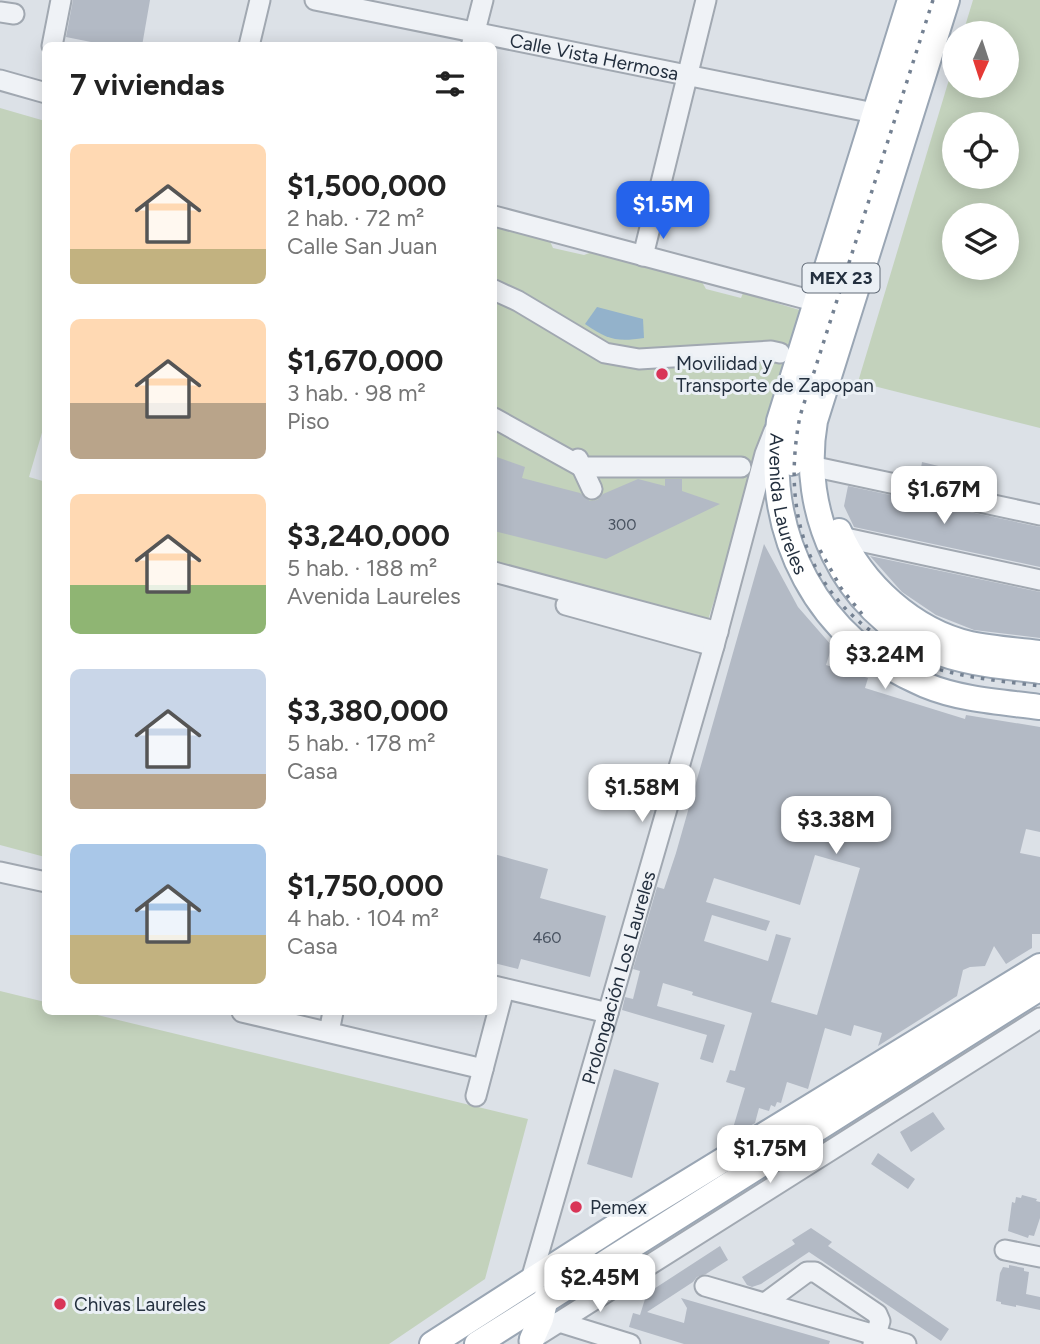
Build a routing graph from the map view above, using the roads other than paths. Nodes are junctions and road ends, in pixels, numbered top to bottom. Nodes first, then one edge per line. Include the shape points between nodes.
1 (61, 0) edge
2 (260, 0) edge
3 (315, 0) edge
4 (483, 0) edge
5 (706, 0) edge
6 (910, 0) edge
7 (928, 0) edge
8 (947, 0) edge
9 (959, 0) edge
10 (473, 39) edge
11 (53, 42) edge
12 (250, 42) edge
13 (491, 42) edge
14 (497, 43) edge
15 (906, 68) junction
16 (688, 75) junction
17 (0, 80) edge
18 (42, 88) edge
19 (882, 88) junction
20 (874, 113) junction
21 (497, 217) edge
22 (874, 255) junction
23 (643, 257) junction
24 (497, 291) edge
25 (837, 310) junction
26 (780, 353) dead end
27 (497, 420) edge
28 (779, 421) junction
29 (580, 463) junction
30 (741, 467) dead end
31 (817, 467) junction
32 (592, 489) dead end
33 (752, 508) junction
34 (779, 511) junction
35 (1040, 514) edge
36 (841, 537) junction
37 (497, 573) edge
38 (1040, 580) edge
39 (497, 586) edge
40 (716, 639) junction
41 (1040, 653) edge
42 (1040, 671) edge
43 (1040, 690) edge
44 (1040, 707) edge
45 (0, 873) edge
46 (42, 881) edge
47 (1040, 966) edge
48 (498, 988) edge
49 (1040, 988) edge
50 (608, 1013) junction
51 (255, 1015) edge
52 (332, 1015) edge
53 (493, 1015) edge
54 (1040, 1018) edge
55 (329, 1032) junction
56 (925, 1061) junction
57 (483, 1069) junction
58 (939, 1082) junction
59 (476, 1096) dead end
60 (856, 1104) junction
61 (870, 1125) junction
62 (770, 1158) junction
63 (783, 1180) junction
64 (622, 1222) junction
65 (1005, 1250) dead end
66 (1040, 1257) edge
67 (578, 1278) junction
68 (705, 1286) dead end
69 (543, 1292) junction
70 (765, 1303) junction
71 (559, 1322) junction
72 (443, 1340) edge
73 (874, 1340) edge
74 (535, 1342) edge
75 (477, 1344) edge
76 (630, 1344) edge
77 (906, 1344) edge

1 - 11 street
2 - 12 street
3 - 10 street, Calle Vista Hermosa
4 - 10 street
5 - 16 street
6 - 19 main road, Avenida Laureles
7 - 15 main road, Avenida Laureles / MEX 23
8 - 22 main road, Avenida Laureles / MEX 23
9 - 22 main road, Avenida Laureles
10 - 13 street, Calle Vista Hermosa
14 - 16 street, Calle Vista Hermosa
15 - 19 main road
15 - 25 main road, Avenida Laureles / MEX 23
16 - 20 street, Calle Vista Hermosa
16 - 23 street
17 - 18 street
19 - 20 main road, Avenida Laureles
20 - 25 main road, Avenida Laureles
21 - 23 street
22 - 25 main road, Avenida Laureles / MEX 23
23 - 25 street
24 - 26 street via 605,353 639,359
25 - 28 main road, Avenida Laureles
25 - 31 main road, Avenida Laureles / MEX 23 via 815,421
25 - 43 main road, Avenida Laureles / MEX 23 via 800,407 792,459 801,526 826,581 861,624 912,660 970,681
27 - 29 street
28 - 33 street, Prolongación Los Laureles via 765,454
28 - 34 main road, Avenida Laureles via 775,458
29 - 30 street
29 - 32 street
31 - 35 street
31 - 36 main road, Avenida Laureles
31 - 42 main road, Avenida Laureles / MEX 23 via 817,507 827,542 849,581 878,614 944,654
33 - 34 street via 769,503
33 - 40 street, Prolongación Los Laureles
34 - 44 main road, Avenida Laureles via 790,548 812,590 866,651 926,686 967,698
36 - 38 street
36 - 41 main road, Avenida Laureles via 878,589 920,623 973,645
37 - 40 street
39 - 40 street
40 - 50 street, Prolongación Los Laureles
45 - 46 street
47 - 64 main road
48 - 50 street
49 - 56 main road
50 - 69 street, Prolongación Los Laureles
51 - 55 street
52 - 55 street
53 - 57 street
54 - 58 street
55 - 57 street
56 - 58 street
56 - 60 main road
57 - 59 street
58 - 61 street
60 - 61 street
60 - 62 main road
61 - 63 street
62 - 63 street
62 - 67 main road
63 - 71 street
64 - 67 main road via 622,1236 589,1258
64 - 69 main road
65 - 66 street
67 - 69 main road
68 - 70 street
69 - 71 street
69 - 72 main road
69 - 74 main road
69 - 75 main road
70 - 73 street
70 - 73 street via 811,1271 877,1314 880,1321
71 - 74 street
71 - 76 street
73 - 77 street

